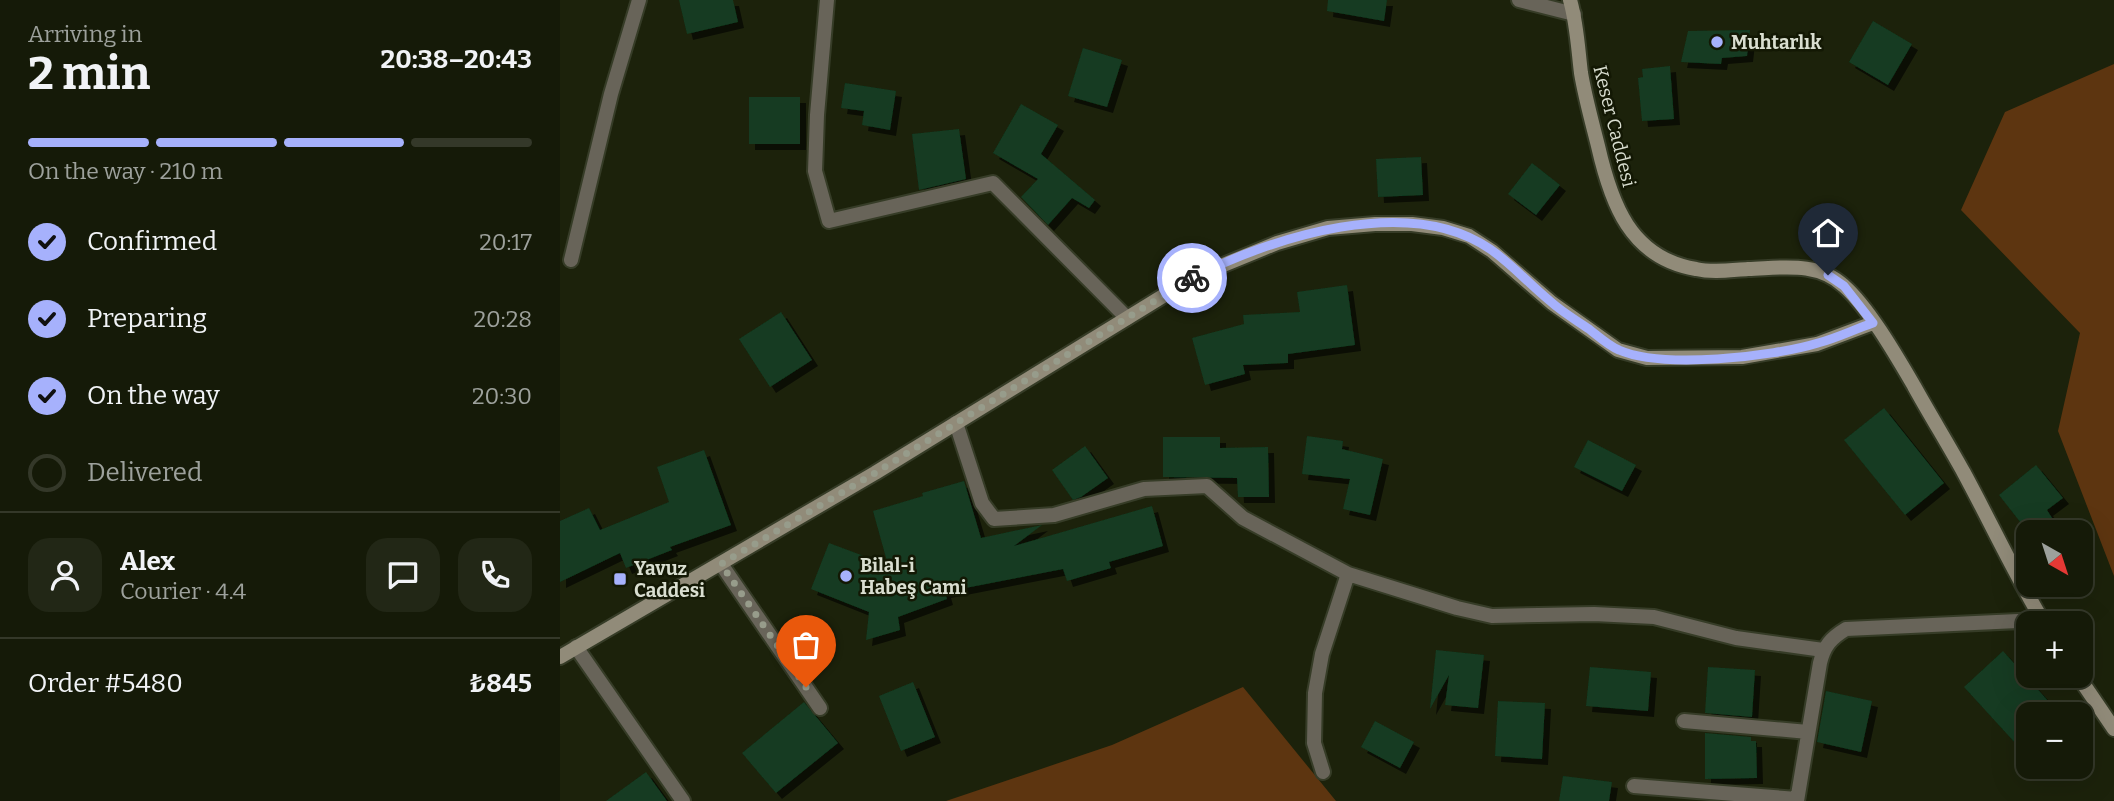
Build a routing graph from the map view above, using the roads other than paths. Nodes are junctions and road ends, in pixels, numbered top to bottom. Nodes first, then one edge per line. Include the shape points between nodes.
1 (639, 0) edge
2 (827, 0) edge
3 (1519, 0) edge
4 (1572, 7) edge
5 (571, 260) dead end
6 (1127, 318) junction
7 (1873, 323) junction
8 (956, 423) junction
9 (721, 564) junction
10 (1348, 574) junction
11 (2037, 611) edge
12 (2016, 623) edge
13 (576, 648) junction
14 (1823, 650) junction
15 (560, 657) edge
16 (2086, 688) edge
17 (820, 708) dead end
18 (1684, 721) dead end
19 (2114, 729) edge
20 (1808, 732) junction
21 (1323, 772) dead end
22 (1634, 786) dead end
23 (1797, 800) edge
24 (683, 801) edge

1 - 5 street
2 - 6 street via 816,171 830,221 993,183
3 - 4 street
4 - 7 main road, Keser Caddesi via 1581,75 1605,179 1617,210 1642,244 1660,257 1696,270 1814,269 1844,286
6 - 7 main road via 1194,277 1277,243 1328,228 1412,224 1469,236 1618,350 1647,358 1742,357 1817,344
6 - 8 main road
7 - 11 main road, Keser Caddesi via 1962,470
8 - 9 main road
8 - 10 street via 982,503 994,519 1054,515 1144,489 1207,486 1243,518
9 - 13 main road
9 - 17 street
10 - 14 street via 1492,616 1654,617 1736,638
10 - 21 street via 1322,654 1315,693 1314,743
12 - 14 street via 1846,629 1832,637
13 - 15 main road
13 - 24 street
14 - 20 street
16 - 19 main road
18 - 20 street
20 - 23 street
22 - 23 street

